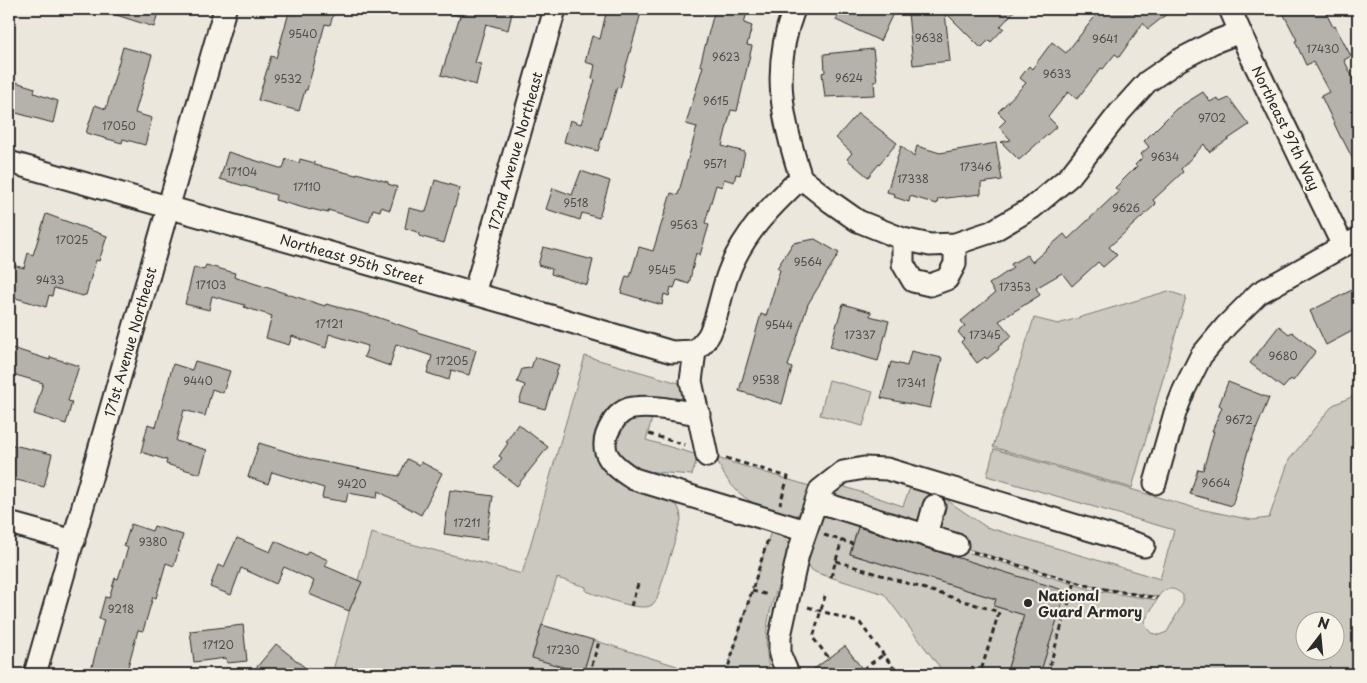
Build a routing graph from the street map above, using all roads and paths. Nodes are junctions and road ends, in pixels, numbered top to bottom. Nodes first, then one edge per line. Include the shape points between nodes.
1 (225, 9) edge
2 (555, 9) edge
3 (794, 9) edge
4 (1230, 9) edge
5 (1240, 32) junction
6 (9, 162) edge
7 (801, 178) junction
8 (168, 207) junction
9 (903, 239) junction
10 (1351, 242) edge
11 (955, 244) junction
12 (474, 294) junction
13 (696, 351) junction
14 (699, 414) junction
15 (649, 434) dead end
16 (687, 446) dead end
17 (714, 456) joint
18 (1155, 483) dead end
19 (816, 501) junction
20 (934, 506) dead end
21 (778, 508) dead end
22 (9, 523) edge
23 (806, 530) junction
24 (771, 531) dead end
25 (926, 535) junction
26 (842, 540) junction
27 (74, 541) junction
28 (853, 544) dead end
29 (1144, 546) dead end
30 (962, 548) joint
31 (836, 561) junction
32 (831, 577) dead end
33 (1075, 582) junction
34 (638, 584) dead end
35 (752, 591) junction
36 (825, 596) dead end
37 (774, 597) dead end
38 (1158, 598) dead end
39 (631, 606) dead end
40 (808, 607) dead end
41 (821, 611) junction
42 (599, 642) dead end
43 (883, 655) junction
44 (829, 658) dead end
45 (1358, 660) edge
46 (862, 669) dead end
47 (35, 674) edge
48 (589, 674) edge
49 (726, 674) edge
50 (788, 674) edge
51 (898, 674) edge
52 (980, 674) edge
53 (1047, 674) edge
54 (1353, 674) edge

1 - 8 street, 171st Avenue Northeast
2 - 12 street, 172nd Avenue Northeast
3 - 7 street via 784,46 781,102
4 - 5 street, Northeast 97th Way
5 - 10 street, Northeast 97th Way
5 - 11 street via 1179,60 1147,82 1070,176 1032,208 991,232
6 - 8 street, Northeast 95th Street
7 - 9 street via 858,221
7 - 13 street via 774,203 742,245 728,274 710,334
8 - 12 street, Northeast 95th Street
8 - 27 street, 171st Avenue Northeast
9 - 11 street via 930,245
9 - 11 street via 903,264 913,281 930,286 947,279 955,264
10 - 18 street via 1259,293 1226,326 1202,356 1184,390
12 - 13 street, Northeast 95th Street via 672,352
13 - 14 street via 691,381
14 - 17 street
14 - 23 street via 631,408 619,414 609,428 604,446 607,455 619,470 634,479
15 - 16 path
17 - 21 path via 788,477
19 - 23 street
19 - 25 street
19 - 29 street via 820,490 842,472 864,468 887,469
20 - 25 street
22 - 27 street
23 - 26 path
23 - 50 street via 780,636 780,655
24 - 35 path
25 - 30 street
26 - 28 path
26 - 31 path
27 - 47 street, 171st Avenue Northeast
30 - 33 path
31 - 32 path
31 - 52 path via 1000,610
33 - 38 path
33 - 53 path
34 - 39 path
35 - 37 path
35 - 49 path
36 - 41 path
40 - 41 path
41 - 43 path via 860,623
41 - 44 path via 813,638
42 - 48 path
43 - 46 path
43 - 51 path
45 - 54 path

